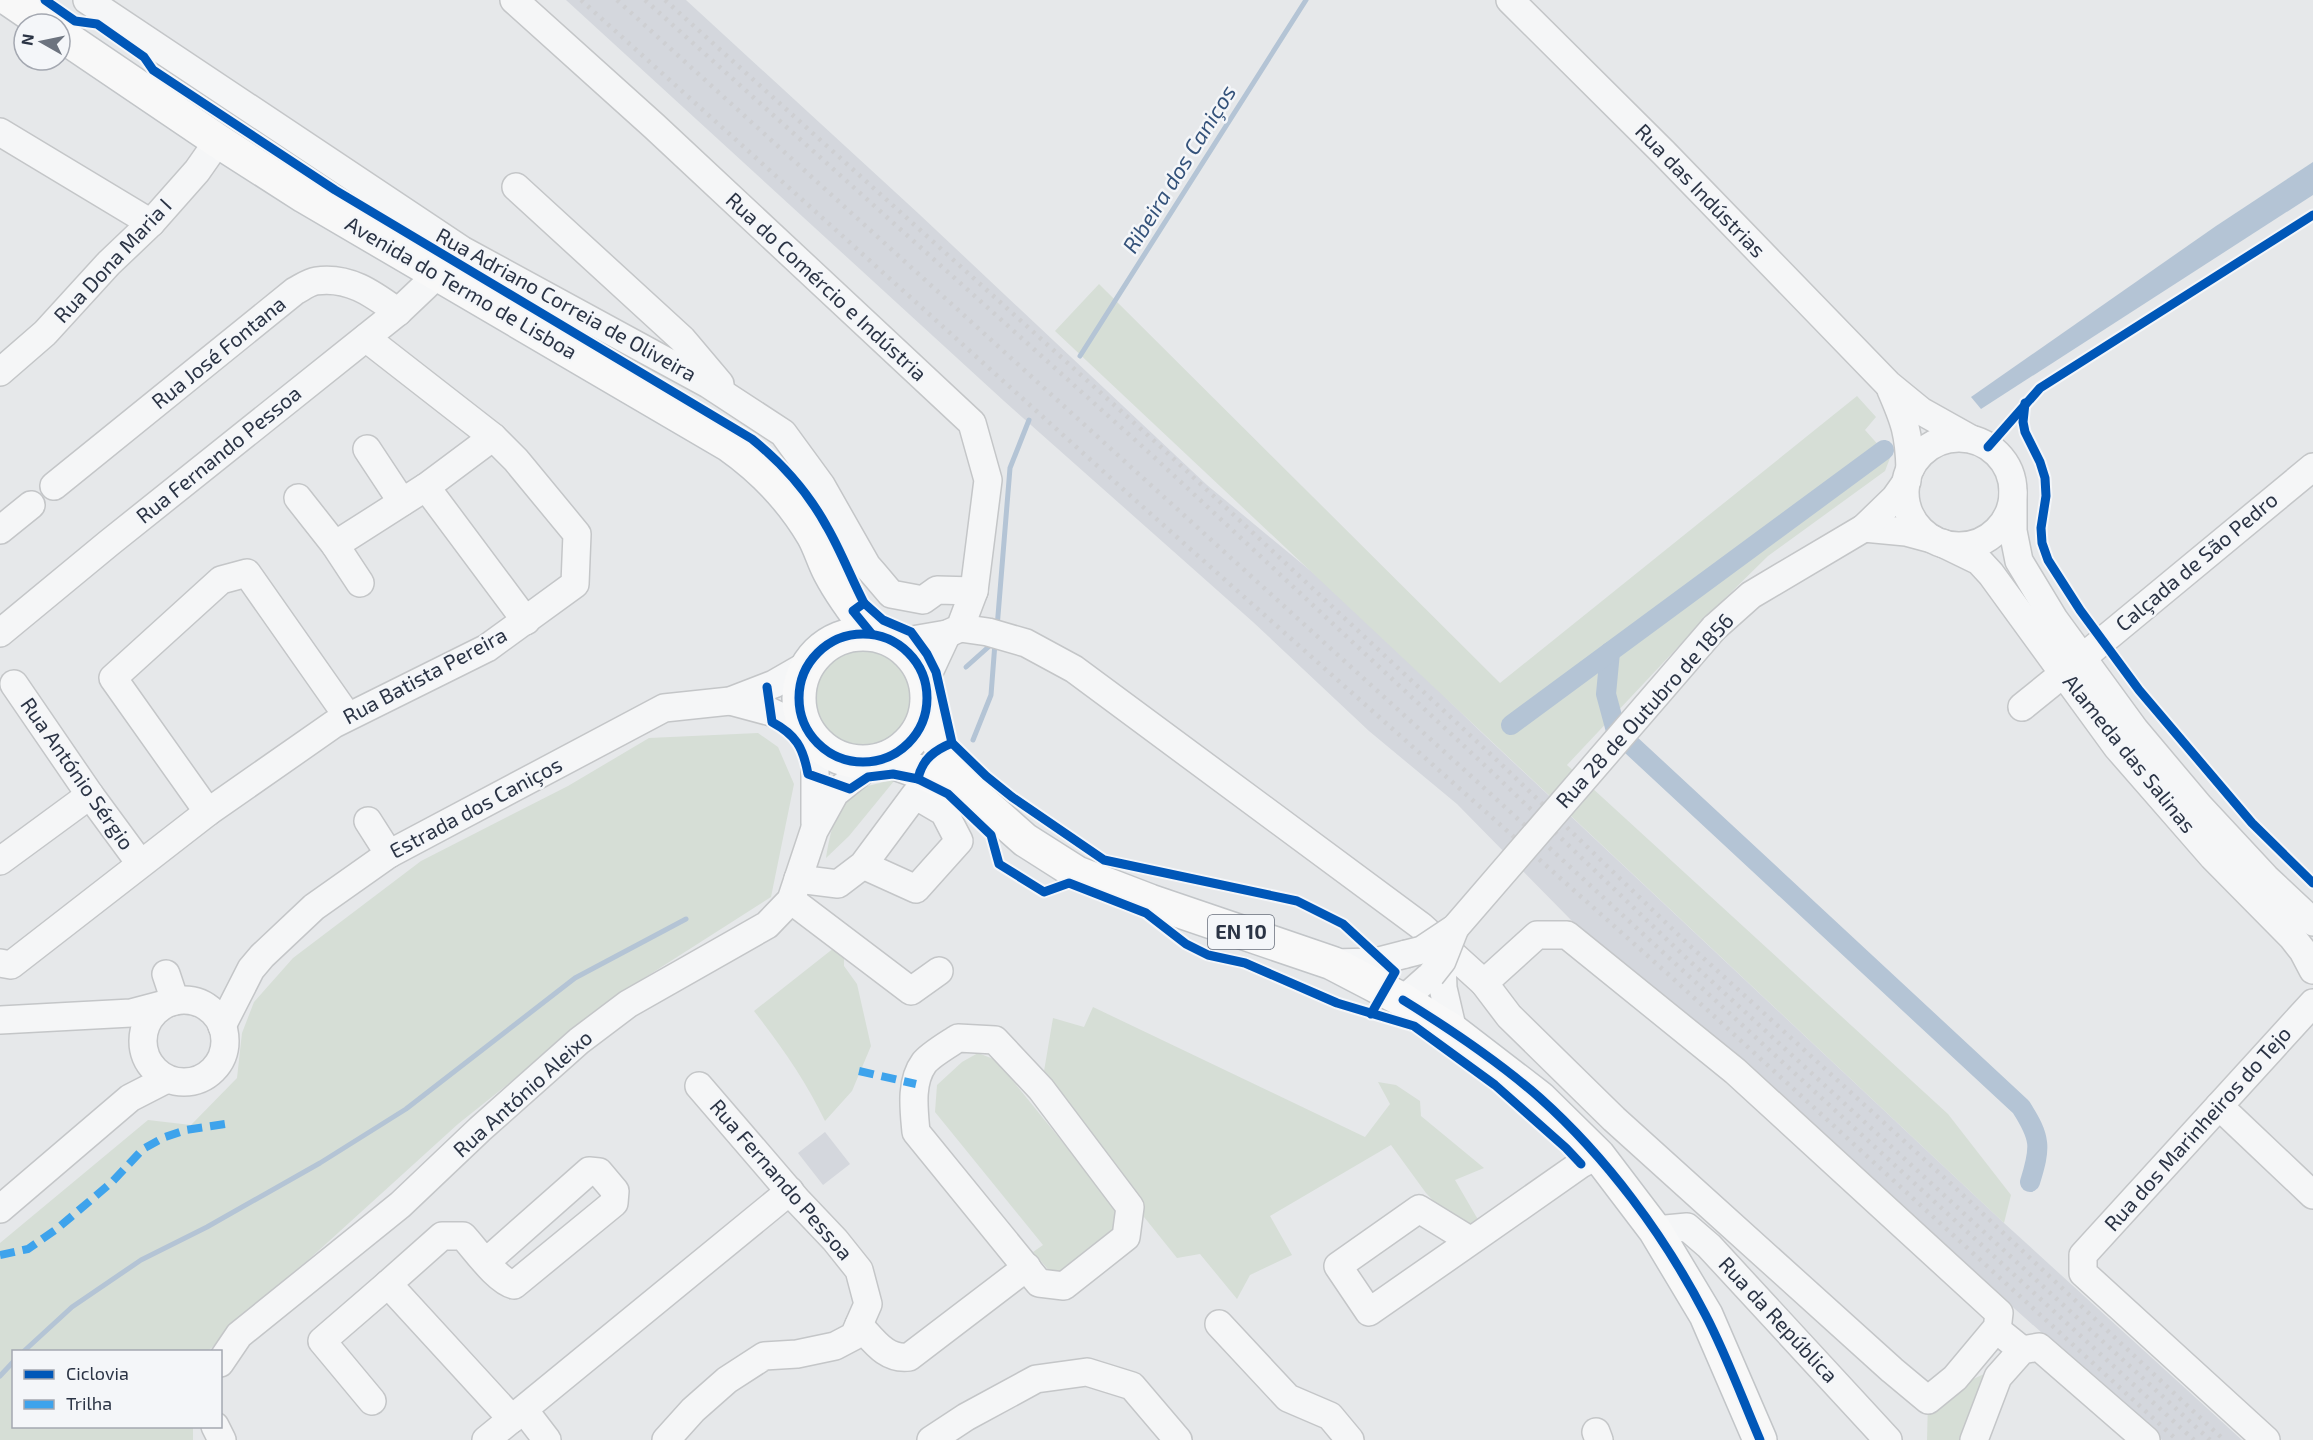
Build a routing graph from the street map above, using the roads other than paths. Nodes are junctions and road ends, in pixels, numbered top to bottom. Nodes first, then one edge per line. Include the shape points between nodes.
1 (10, 0) edge
2 (87, 0) edge
3 (514, 0) edge
4 (1510, 0) edge
5 (28, 12) edge
6 (72, 42) edge
7 (0, 132) edge
8 (218, 141) junction
9 (516, 187) dead end
10 (151, 223) junction
11 (490, 267) junction
12 (437, 274) junction
13 (473, 296) junction
14 (398, 312) junction
15 (366, 338) junction
16 (0, 372) edge
17 (1888, 384) junction
18 (734, 401) junction
19 (494, 437) junction
20 (1971, 439) junction
21 (367, 449) dead end
22 (2313, 467) edge
23 (1909, 475) junction
24 (54, 486) dead end
25 (426, 487) junction
26 (2013, 492) junction
27 (298, 498) dead end
28 (402, 502) junction
29 (32, 505) dead end
30 (3, 520) edge
31 (1864, 528) junction
32 (1937, 541) junction
33 (335, 545) junction
34 (829, 572) junction
35 (360, 583) dead end
36 (974, 591) junction
37 (526, 621) junction
38 (954, 631) junction
39 (0, 633) edge
40 (883, 638) junction
41 (815, 656) junction
42 (2073, 665) junction
43 (14, 684) dead end
44 (926, 693) junction
45 (730, 702) junction
46 (2022, 707) dead end
47 (346, 717) junction
48 (810, 734) junction
49 (880, 759) junction
50 (90, 795) junction
51 (980, 800) junction
52 (208, 812) junction
53 (368, 821) dead end
54 (814, 831) junction
55 (389, 854) junction
56 (0, 861) edge
57 (140, 862) junction
58 (863, 865) dead end
59 (795, 890) junction
60 (2313, 922) edge
61 (1455, 928) junction
62 (0, 963) edge
63 (1332, 963) junction
64 (251, 969) junction
65 (939, 970) dead end
66 (2313, 970) edge
67 (166, 974) dead end
68 (1439, 975) junction
69 (1484, 983) junction
70 (1403, 1000) junction
71 (182, 1003) junction
72 (2313, 1003) edge
73 (94, 1016) junction
74 (0, 1020) edge
75 (222, 1026) junction
76 (1453, 1031) junction
77 (145, 1050) junction
78 (167, 1079) junction
79 (699, 1086) dead end
80 (130, 1098) junction
81 (2219, 1106) junction
82 (1598, 1155) junction
83 (790, 1191) junction
84 (2313, 1195) edge
85 (0, 1209) edge
86 (1655, 1230) junction
87 (1471, 1241) junction
88 (486, 1262) junction
89 (1027, 1268) junction
90 (388, 1284) junction
91 (1219, 1324) dead end
92 (859, 1325) junction
93 (1997, 1330) junction
94 (2030, 1348) junction
95 (222, 1360) edge
96 (372, 1401) dead end
97 (518, 1415) junction
98 (486, 1440) edge
99 (547, 1440) edge
100 (666, 1440) edge
101 (931, 1440) edge
102 (1178, 1440) edge
103 (1350, 1440) edge
104 (1760, 1440) edge
105 (1888, 1440) edge
106 (1974, 1440) edge
107 (2146, 1440) edge
108 (2266, 1440) edge

1 - 5 main road
2 - 11 street, Rua Adriano Correia de Oliveira
3 - 36 street, Rua do Comércio e Indústria via 972,423 988,480
4 - 17 street, Rua das Indústrias
6 - 8 main road, Avenida do Termo de Lisboa
7 - 10 street
8 - 10 street, Rua Dona Maria I
8 - 12 main road, Avenida do Termo de Lisboa
9 - 18 street via 682,339
10 - 16 street, Rua Dona Maria I via 45,333
11 - 13 street
11 - 18 street, Rua Adriano Correia de Oliveira
12 - 13 main road, Avenida do Termo de Lisboa
12 - 14 street, Rua Fernando Pessoa
13 - 34 main road, Avenida do Termo de Lisboa via 757,465 798,511
14 - 15 street, Rua Fernando Pessoa
14 - 24 street, Rua José Fontana via 363,288 339,281 315,281 295,291
15 - 19 street, Rua Batista Pereira
15 - 39 street, Rua Fernando Pessoa
17 - 20 street, Rua das Indústrias via 1921,411
17 - 23 street, Rua das Indústrias via 1909,438
18 - 36 street, Rua Adriano Correia de Oliveira via 783,433 821,485 867,566 891,594 923,600 937,590
19 - 25 street
19 - 37 street, Rua Batista Pereira via 577,534 575,584
20 - 23 street via 1935,444 1917,459
20 - 26 street via 1993,449 2001,458 2012,480
21 - 28 street
22 - 42 street, Calçada de São Pedro
23 - 31 street, Rua 28 de Outubro de 1856 via 1895,498
23 - 32 street via 1906,503 1910,514 1915,524
25 - 28 street
25 - 37 street
26 - 32 street via 2008,516 1991,536 1967,546
26 - 42 street, Alameda das Salinas via 2013,531 2019,561 2054,620
27 - 33 street
28 - 33 street
29 - 30 street
31 - 32 street via 1906,532
31 - 61 street, Rua 28 de Outubro de 1856, bridge via 1751,595 1714,628
32 - 42 street, Alameda das Salinas via 1979,561
33 - 35 street
34 - 40 main road, Avenida do Termo de Lisboa via 853,611
34 - 41 main road, Avenida do Termo de Lisboa via 831,609
36 - 38 street, Rua do Comércio e Indústria
37 - 47 street, Rua Batista Pereira via 487,648
38 - 40 street
38 - 44 street, Rua do Comércio e Indústria
38 - 69 street via 996,634 1026,643 1074,669 1421,926
40 - 41 main road via 846,635
40 - 44 main road via 914,658
41 - 45 street, Estrada dos Caniços via 774,684
41 - 48 main road via 799,689 801,714
42 - 46 street, Calçada de São Pedro
42 - 60 street, Alameda das Salinas via 2266,878
42 - 66 street, Alameda das Salinas via 2117,747 2212,857 2292,937
43 - 50 street, Rua António Sérgio
44 - 49 main road via 919,730 902,748
44 - 51 main road via 944,759
45 - 48 street, Estrada dos Caniços via 771,712
45 - 55 street, Estrada dos Caniços via 664,708
47 - 52 street, Rua Batista Pereira
47 - 52 street via 247,573 221,580 113,678
48 - 49 main road via 831,753 855,761
48 - 54 street, Rua António Aleixo
49 - 51 main road via 928,774
49 - 54 street, Rua António Aleixo via 835,793
50 - 56 street
50 - 57 street, Rua António Sérgio
51 - 63 main road, EN 10 via 1025,840 1077,873
52 - 57 street, Rua Batista Pereira
53 - 55 street
54 - 59 street, Rua António Aleixo
55 - 64 street, Estrada dos Caniços via 314,907
57 - 62 street, Rua Batista Pereira via 11,964
58 - 59 street via 838,884
59 - 65 street via 911,991
59 - 95 street, Rua António Aleixo via 767,926 628,1004 579,1041 400,1206 239,1335
61 - 63 street, Rua 28 de Outubro de 1856, bridge via 1422,950 1375,962
61 - 68 street, Rua 28 de Outubro de 1856, bridge
63 - 70 main road, EN 10
64 - 71 street, Estrada dos Caniços
64 - 75 street, Estrada dos Caniços
67 - 71 street
68 - 70 street, Rua 28 de Outubro de 1856
68 - 76 street
69 - 93 street via 1538,935 1567,935 1735,1071 1999,1312
69 - 93 street via 1509,1016 1614,1119 1928,1400 1955,1378
70 - 76 main road, EN 10
71 - 73 street
71 - 75 street via 210,1009
71 - 77 street, Estrada dos Caniços via 158,1009 150,1019 145,1031
72 - 81 street, Rua dos Marinheiros do Tejo
73 - 74 street
73 - 77 street
75 - 78 street, Estrada dos Caniços via 225,1040 217,1066 194,1081
76 - 82 main road, EN 10 via 1540,1098
77 - 78 street via 151,1065
77 - 80 street, Estrada dos Caniços
78 - 80 street, Estrada dos Caniços
79 - 83 street, Rua Fernando Pessoa
80 - 85 street, Estrada dos Caniços
81 - 84 street
81 - 108 street, Rua dos Marinheiros do Tejo via 2083,1255 2083,1273
82 - 86 main road, EN 10
82 - 87 street
83 - 92 street, Rua Fernando Pessoa via 859,1270 868,1304
83 - 97 street
86 - 104 main road, EN 10 via 1706,1315
86 - 105 street, Rua da República via 1688,1227
87 - 87 street via 1419,1209 1338,1266 1369,1312
88 - 88 street via 589,1171 600,1172 615,1191 614,1203 514,1285 505,1283
88 - 90 street via 464,1236 442,1236
89 - 89 street via 1039,1283 1064,1286 1126,1237 1130,1207 1041,1089 995,1040 958,1038 924,1062 914,1101 916,1132
89 - 92 street via 896,1371
90 - 96 street via 322,1341
90 - 97 street
91 - 103 street via 1288,1398 1330,1416
92 - 100 street via 854,1336 835,1346 764,1356 727,1380
93 - 94 street
94 - 106 street via 1998,1377
94 - 107 street
97 - 98 street
97 - 99 street
101 - 102 street via 1036,1378 1087,1372 1132,1386

